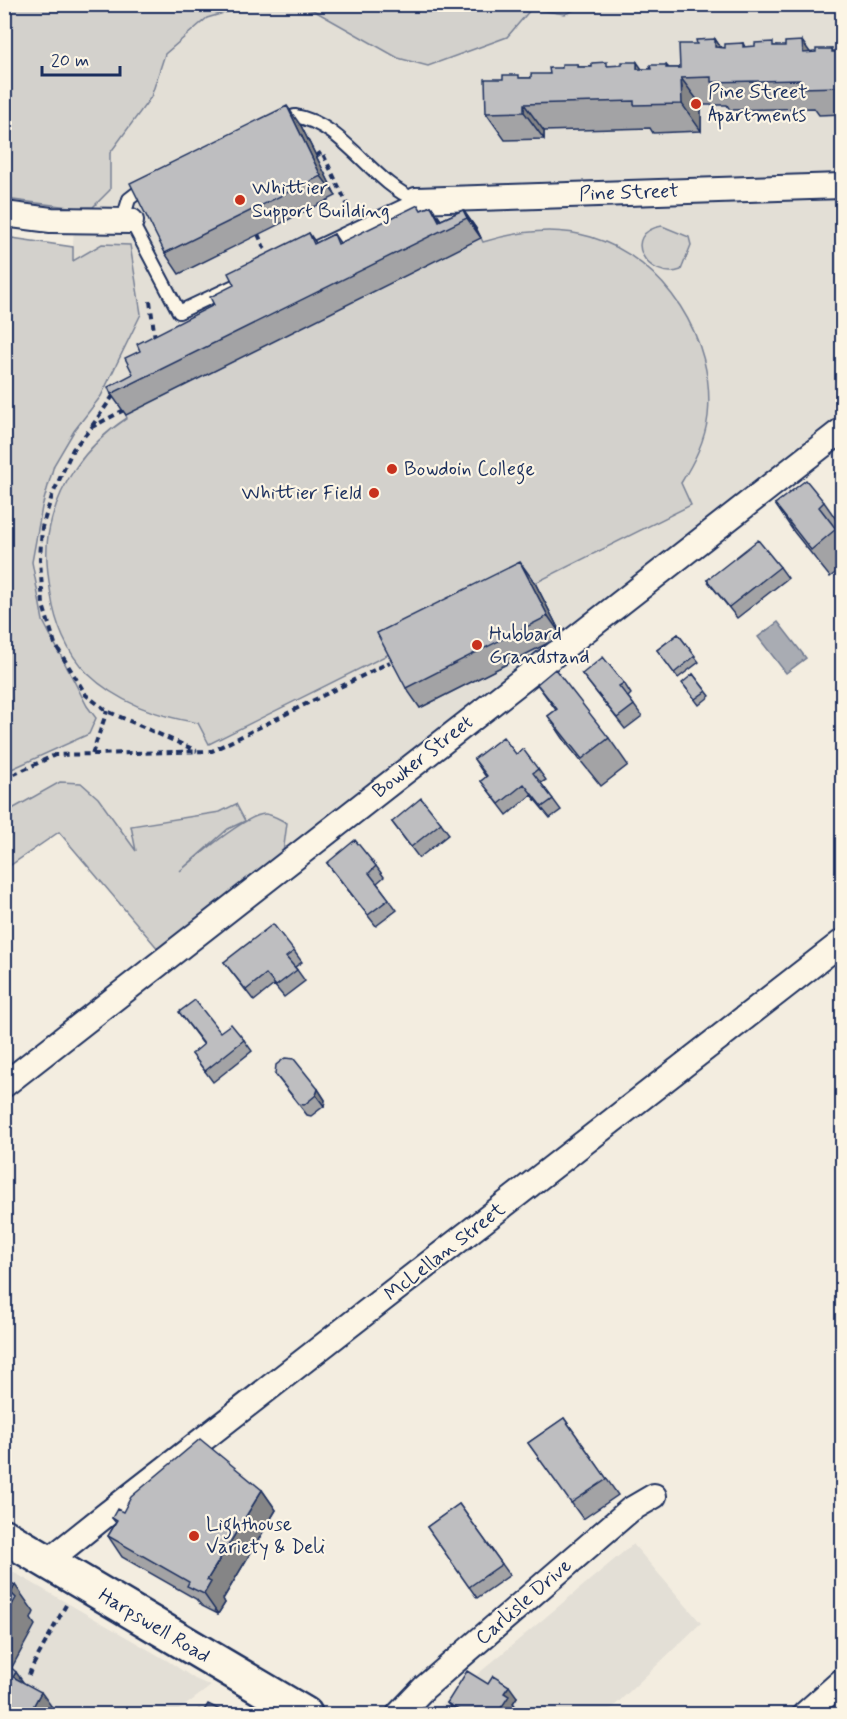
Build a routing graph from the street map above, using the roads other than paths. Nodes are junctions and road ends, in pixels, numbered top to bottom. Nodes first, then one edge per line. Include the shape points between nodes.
1 (843, 186) edge
2 (416, 200) junction
3 (4, 214) edge
4 (131, 221) junction
5 (843, 429) edge
6 (843, 942) edge
7 (4, 1085) edge
8 (654, 1496) dead end
9 (4, 1536) edge
10 (48, 1562) junction
11 (843, 1681) edge
12 (305, 1714) edge
13 (399, 1714) edge
14 (805, 1714) edge

1 - 2 street, Pine Street
2 - 4 lane via 388,184 323,127 309,118 295,116 142,189 126,203
2 - 4 lane via 179,312
3 - 4 street via 51,220
5 - 7 street, Bowker Street
6 - 10 street, McLellan Street
8 - 13 street, Carlisle Drive via 630,1510
9 - 10 main road, Harpswell Road
10 - 12 main road, Harpswell Road
11 - 14 street

